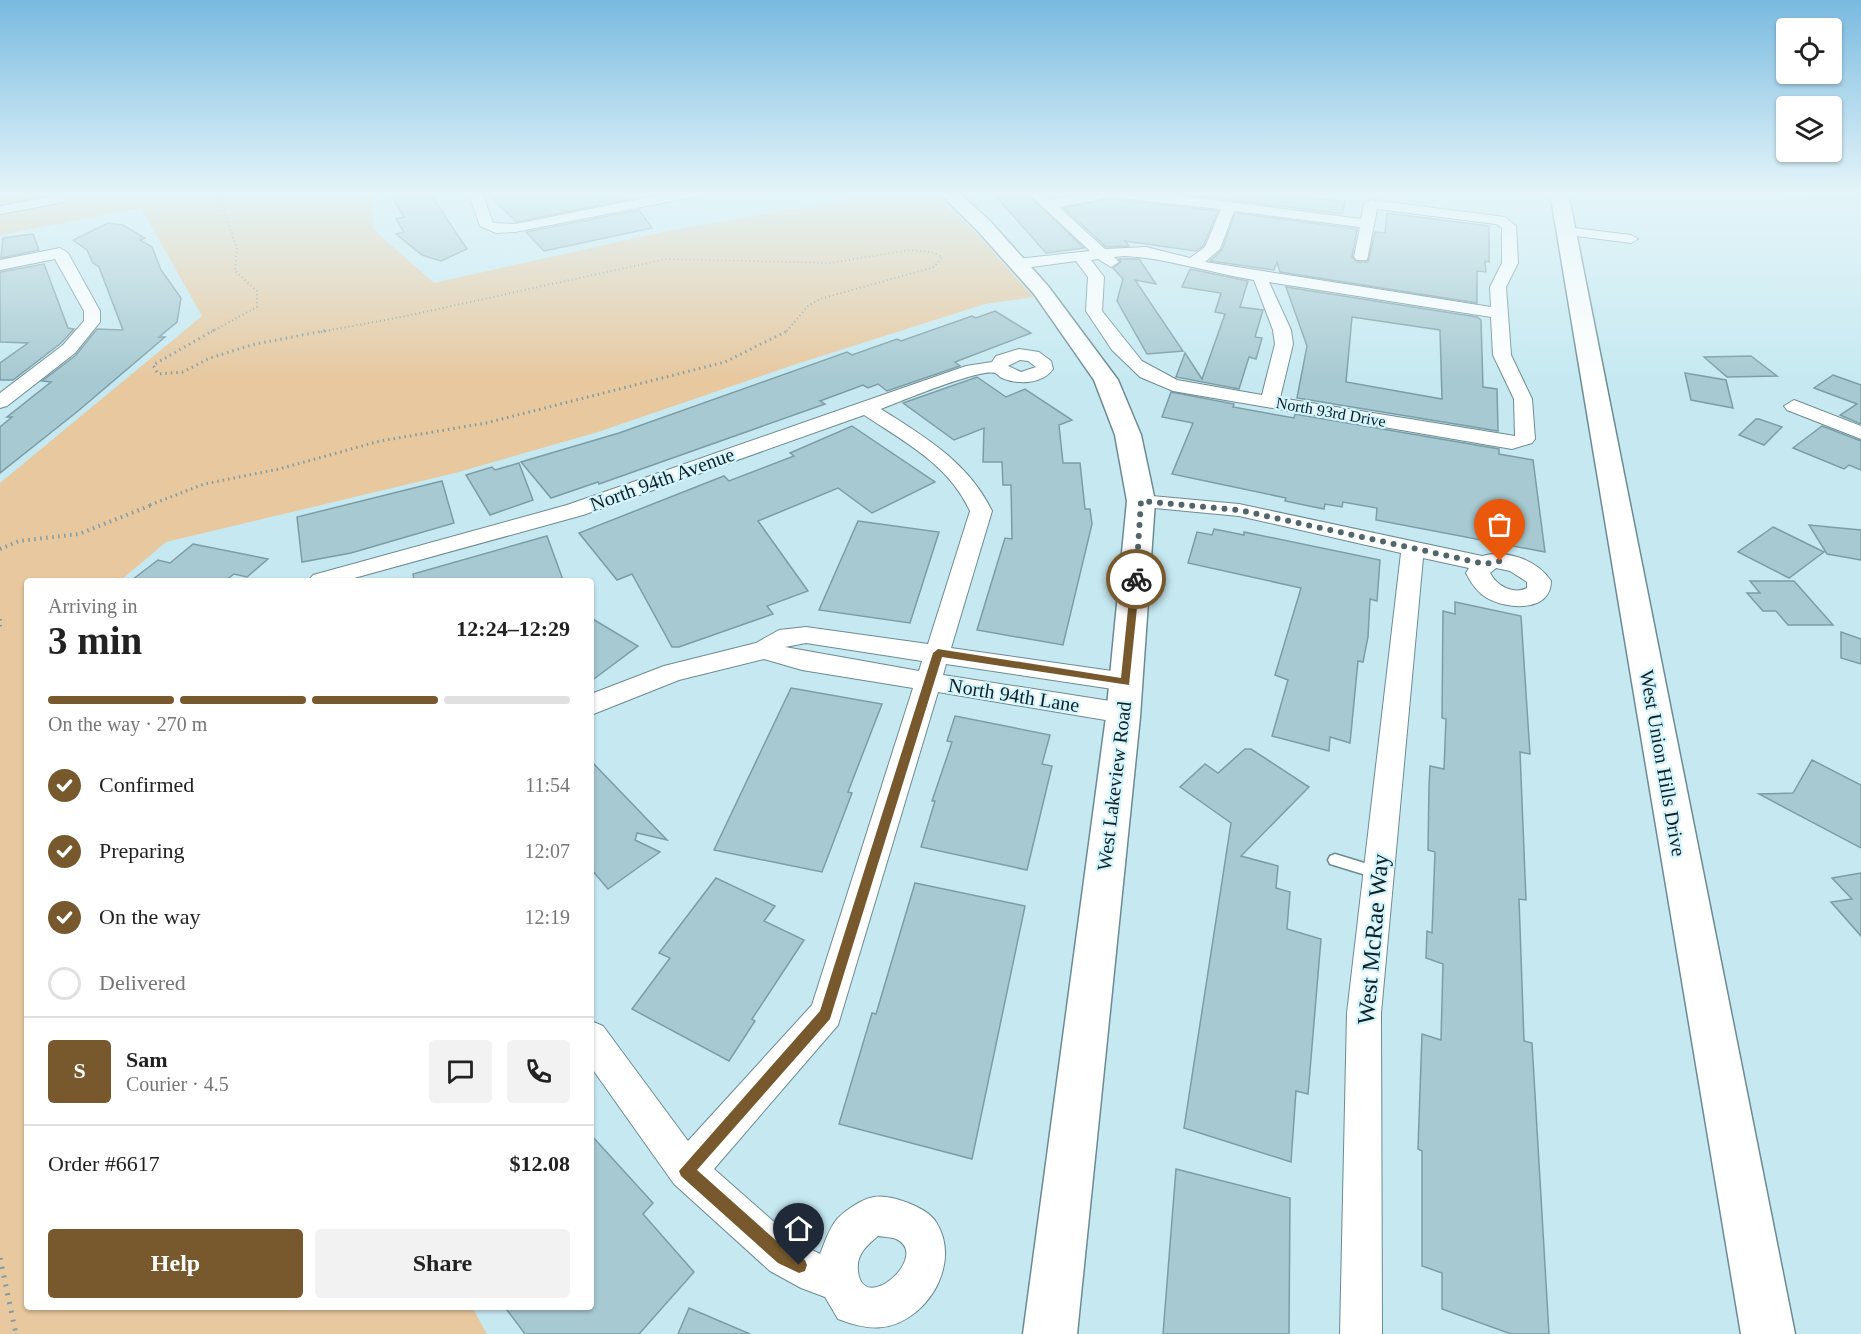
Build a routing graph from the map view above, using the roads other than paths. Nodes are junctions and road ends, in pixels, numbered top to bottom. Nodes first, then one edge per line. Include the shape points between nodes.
1 (54, 254) edge
2 (61, 254) edge
3 (1009, 254) edge
4 (1103, 254) edge
5 (1205, 254) edge
6 (1510, 254) edge
7 (1570, 254) edge
8 (1107, 258) junction
9 (1084, 261) junction
10 (1193, 263) junction
11 (0, 265) edge
12 (1022, 269) junction
13 (1262, 276) junction
14 (1499, 314) junction
15 (999, 367) dead end
16 (0, 402) edge
17 (1270, 402) junction
18 (1794, 406) dead end
19 (865, 407) junction
20 (1861, 433) edge
21 (1141, 501) junction
22 (1413, 547) junction
23 (1485, 564) dead end
24 (328, 578) edge
25 (764, 650) junction
26 (938, 653) junction
27 (929, 681) junction
28 (1124, 697) junction
29 (594, 704) edge
30 (1335, 860) dead end
31 (1379, 873) junction
32 (594, 1042) edge
33 (687, 1171) junction
34 (839, 1280) dead end
35 (1050, 1334) edge
36 (1361, 1334) edge
37 (1768, 1334) edge

1 - 11 street
2 - 16 street via 92,311 92,322 69,349
3 - 12 main road, West Lakeview Road
4 - 8 street
5 - 10 street
6 - 14 street via 1510,263 1498,287
7 - 37 main road, West Union Hills Drive
8 - 9 street
8 - 10 street via 1165,257
9 - 12 street
9 - 17 street, North 93rd Drive via 1098,284 1094,311 1143,373 1173,385
10 - 13 street
12 - 21 main road, West Lakeview Road via 1059,312 1106,380 1128,435
13 - 14 street
13 - 17 street via 1261,283 1282,330 1284,344
14 - 17 street, North 93rd Drive via 1502,355 1523,399 1526,431 1521,441 1512,443
15 - 19 street, North 94th Avenue via 972,370
18 - 20 street
19 - 24 street, North 94th Avenue via 575,510
19 - 26 street via 943,460 974,492 981,511
21 - 22 street via 1239,510
21 - 28 main road, West Lakeview Road
22 - 23 street
22 - 31 street, West McRae Way
25 - 26 street, North 94th Lane via 779,639 806,635
25 - 27 street, North 94th Lane via 802,661
25 - 29 street, North 94th Lane via 673,672
26 - 27 street
26 - 28 street, North 94th Lane
27 - 28 street, North 94th Lane
27 - 33 street via 826,1014
28 - 35 main road, West Lakeview Road
30 - 31 lane
31 - 36 street, West McRae Way via 1364,1013
32 - 33 street
33 - 34 street via 784,1257 815,1274

